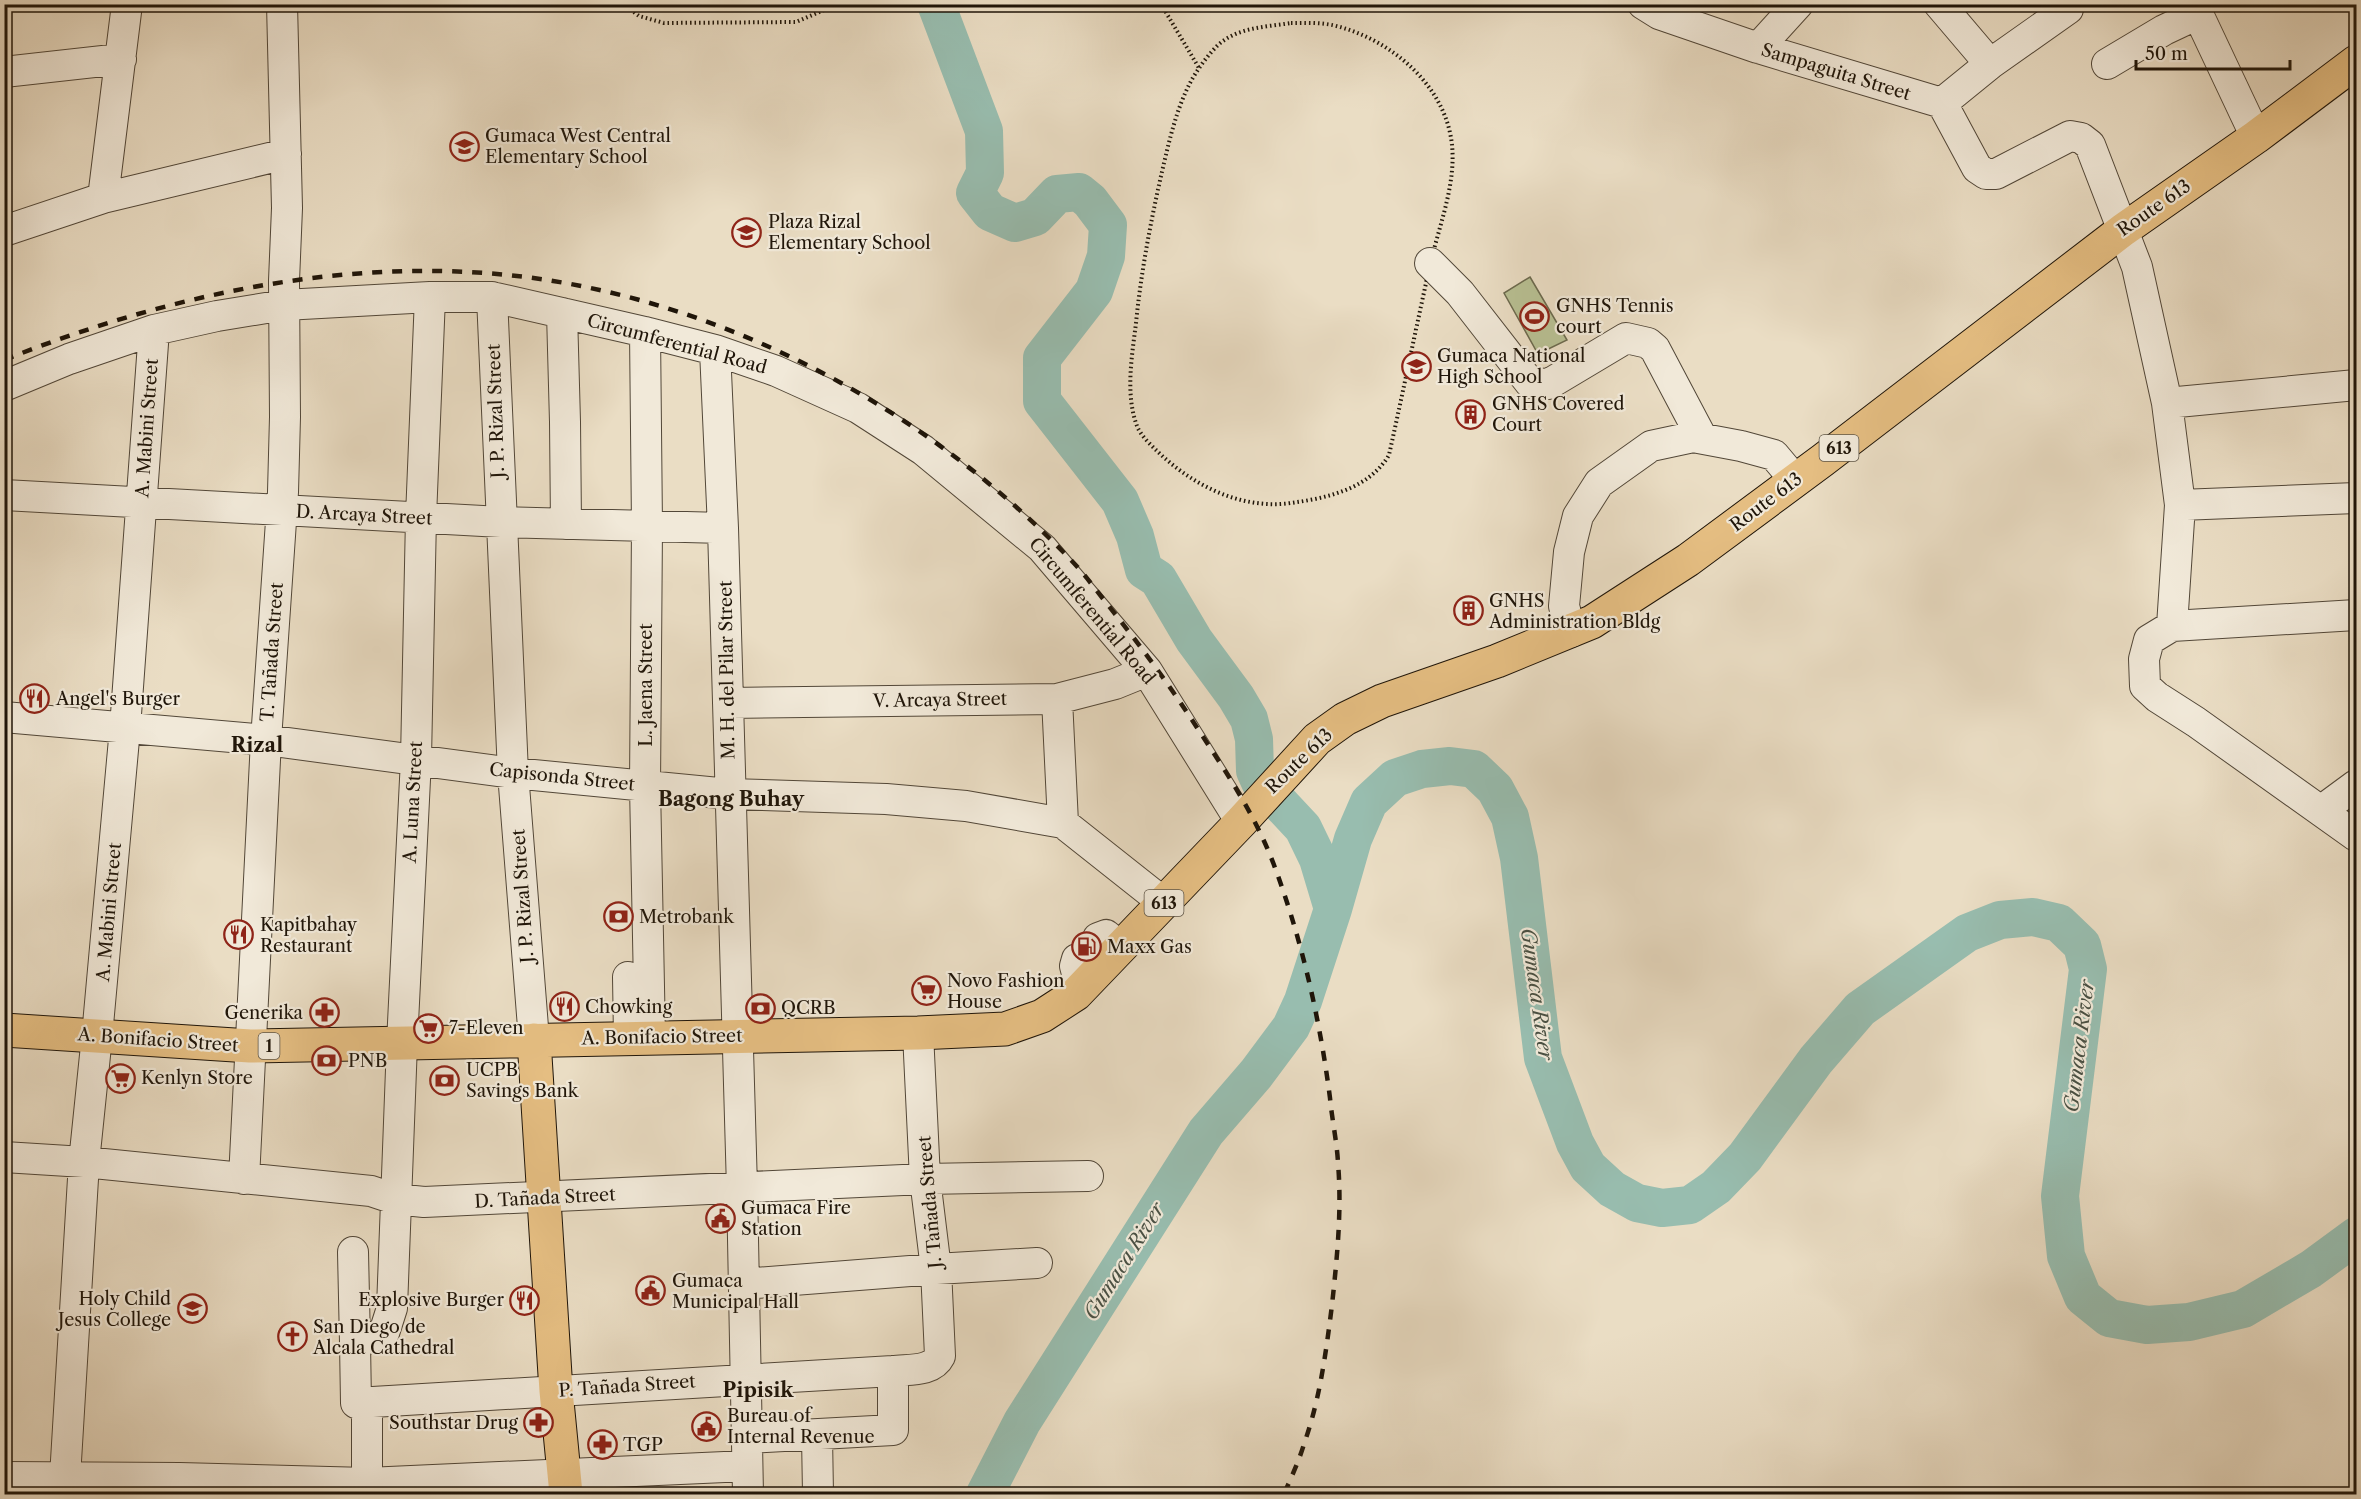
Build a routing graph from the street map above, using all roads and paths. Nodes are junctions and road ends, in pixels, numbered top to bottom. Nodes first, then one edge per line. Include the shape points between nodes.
1 (127, 4) edge
2 (282, 4) edge
3 (623, 4) edge
4 (828, 4) edge
5 (1161, 4) edge
6 (1643, 4) edge
7 (1798, 4) edge
8 (1939, 4) edge
9 (2069, 4) edge
10 (2198, 9) edge
11 (1758, 48) junction
12 (121, 59) junction
13 (2356, 62) edge
14 (1990, 64) junction
15 (2107, 64) dead end
16 (1199, 68) junction
17 (4, 72) edge
18 (1942, 103) junction
19 (2256, 137) junction
20 (286, 154) junction
21 (103, 198) junction
22 (2123, 230) junction
23 (4, 231) edge
24 (1430, 263) junction
25 (430, 297) junction
26 (492, 297) junction
27 (284, 305) junction
28 (562, 313) junction
29 (154, 330) junction
30 (645, 332) junction
31 (715, 350) junction
32 (2356, 385) edge
33 (4, 386) edge
34 (2167, 403) junction
35 (1702, 438) junction
36 (1795, 480) junction
37 (4, 495) edge
38 (2356, 498) edge
39 (142, 503) junction
40 (2180, 505) junction
41 (282, 511) junction
42 (421, 517) junction
43 (501, 522) junction
44 (566, 524) junction
45 (647, 526) junction
46 (723, 528) junction
47 (2356, 615) edge
48 (2172, 626) junction
49 (1571, 632) junction
50 (1146, 670) junction
51 (1057, 699) junction
52 (728, 704) junction
53 (4, 717) edge
54 (125, 728) junction
55 (266, 740) junction
56 (416, 759) junction
57 (513, 773) junction
58 (2356, 785) edge
59 (645, 786) junction
60 (729, 794) junction
61 (1262, 797) joint
62 (2322, 810) junction
63 (1241, 822) junction
64 (1063, 823) junction
65 (2356, 836) edge
66 (1164, 903) junction
67 (628, 977) dead end
68 (4, 1030) edge
69 (918, 1033) junction
70 (738, 1035) junction
71 (98, 1036) junction
72 (639, 1037) junction
73 (534, 1040) junction
74 (402, 1043) junction
75 (250, 1046) junction
76 (4, 1157) edge
77 (84, 1162) junction
78 (1088, 1176) dead end
79 (244, 1179) junction
80 (926, 1179) junction
81 (742, 1188) junction
82 (545, 1198) junction
83 (395, 1199) junction
84 (353, 1252) dead end
85 (1037, 1263) dead end
86 (936, 1269) junction
87 (743, 1284) junction
88 (355, 1343) junction
89 (930, 1366) joint
90 (893, 1371) junction
91 (744, 1379) junction
92 (556, 1391) junction
93 (367, 1402) junction
94 (817, 1436) junction
95 (747, 1466) edge
96 (4, 1477) edge
97 (565, 1485) edge
98 (65, 1486) edge
99 (373, 1487) edge
100 (818, 1494) edge

1 - 12 street
2 - 20 street, T. Tañada Street
3 - 4 path via 639,16 664,24 796,22 824,10
5 - 16 path
6 - 11 street, Sampaguita Street via 1659,14
7 - 11 street
8 - 14 street
9 - 14 street via 2068,9
10 - 15 street
10 - 19 street
11 - 18 street, Sampaguita Street
12 - 17 street
12 - 21 street
13 - 19 main road, Route 613 / 613
14 - 18 street
16 - 24 path via 1219,44 1246,29 1291,23 1339,27 1371,38 1411,65 1447,118 1452,146 1452,176
16 - 24 path via 1178,112 1155,200 1142,264 1131,361 1131,402 1138,430 1167,460 1212,489 1236,500 1257,503 1312,500 1353,488 1371,476 1389,455
18 - 22 street via 1977,168 1986,174 1996,174 2070,136 2090,145
19 - 22 main road, Route 613 / 613
20 - 21 street
20 - 27 street, T. Tañada Street
21 - 23 street
22 - 34 street via 2137,267
22 - 36 main road, Route 613 / 613
24 - 35 street via 1468,303 1530,383 1549,384 1626,338 1648,344 1655,349
25 - 26 street, Circumferential Road
25 - 27 street, Circumferential Road
25 - 42 street, A. Luna Street
26 - 28 street, Circumferential Road
26 - 43 street, J. P. Rizal Street
27 - 29 street, Circumferential Road
27 - 41 street, T. Tañada Street
28 - 30 street, Circumferential Road
28 - 44 street
29 - 33 street, Circumferential Road
29 - 39 street, A. Mabini Street
30 - 31 street, Circumferential Road
30 - 45 street, L. Jaena Street
31 - 46 street, M. H. del Pilar Street
31 - 50 street, Circumferential Road via 776,371 858,408 923,450 1042,548
32 - 34 street
34 - 40 street
35 - 36 street via 1774,455
35 - 49 street via 1651,446 1599,483 1586,501 1569,552 1564,606
36 - 49 main road, Route 613 / 613 via 1688,560
37 - 39 street, D. Arcaya Street
38 - 40 street
39 - 41 street, D. Arcaya Street
39 - 54 street, A. Mabini Street
40 - 48 street
41 - 42 street, D. Arcaya Street
41 - 55 street, T. Tañada Street
42 - 43 street, D. Arcaya Street
42 - 56 street, A. Luna Street
43 - 44 street, D. Arcaya Street
43 - 57 street, J. P. Rizal Street
44 - 45 street, D. Arcaya Street
45 - 46 street, D. Arcaya Street
45 - 59 street, L. Jaena Street
46 - 52 street, M. H. del Pilar Street
47 - 48 street
48 - 62 street via 2149,640 2144,658 2145,686
49 - 61 main road, Route 613 / 613 via 1382,701 1345,719 1317,739
50 - 51 street, V. Arcaya Street via 1115,684
50 - 63 street, Circumferential Road
51 - 52 street, V. Arcaya Street
51 - 64 street
52 - 60 street, M. H. del Pilar Street
53 - 54 street, Capisonda Street
54 - 55 street, Capisonda Street
54 - 71 street, A. Mabini Street
55 - 56 street, Capisonda Street
55 - 75 street, T. Tañada Street
56 - 57 street, Capisonda Street
56 - 74 street, A. Luna Street
57 - 59 street, Capisonda Street
57 - 73 street, J. P. Rizal Street
58 - 62 street
59 - 60 street, Capisonda Street
59 - 72 street, L. Jaena Street
60 - 64 street, Capisonda Street via 944,804
60 - 70 street, M. H. del Pilar Street
61 - 63 main road, A. Bonifacio Street / 613
62 - 65 street
63 - 66 main road, A. Bonifacio Street / 613
64 - 66 street, Capisonda Street
66 - 69 main road, A. Bonifacio Street / 613 via 1110,943 1042,1016 1005,1029
67 - 72 street
68 - 71 main road, A. Bonifacio Street / 1
69 - 70 main road, A. Bonifacio Street / 613
69 - 80 street, J. Tañada Street
70 - 72 main road, A. Bonifacio Street / 613
70 - 81 street, M. H. del Pilar Street
71 - 75 main road, A. Bonifacio Street / 1
71 - 77 street, A. Mabini Street
72 - 73 main road, A. Bonifacio Street / 613
73 - 74 main road, A. Bonifacio Street / 1
73 - 82 main road, J. P. Rizal Street
74 - 75 main road, A. Bonifacio Street / 1
74 - 83 street, A. Luna Street
75 - 79 street, T. Tañada Street
76 - 77 street, D. Tañada Street
77 - 79 street, D. Tañada Street
77 - 98 street, A. Mabini Street
78 - 80 street, D. Tañada Street
79 - 83 street, D. Tañada Street via 371,1191
80 - 81 street, D. Tañada Street
80 - 86 street, J. Tañada Street
81 - 82 street, D. Tañada Street
81 - 87 street, M. H. del Pilar Street
82 - 83 street, D. Tañada Street via 457,1202
82 - 92 main road, J. P. Rizal Street
83 - 88 street, A. Luna Street via 392,1308 384,1333
84 - 88 street
85 - 86 street
86 - 87 street
86 - 89 street, J. Tañada Street via 939,1356
87 - 91 street, M. H. del Pilar Street
88 - 93 street via 356,1403
89 - 90 street, P. Tañada Street
90 - 91 street, P. Tañada Street
90 - 94 street via 893,1430
91 - 92 street, P. Tañada Street
91 - 95 street, M. H. del Pilar Street
92 - 93 street, P. Tañada Street
92 - 97 main road, J. P. Rizal Street
93 - 99 street
94 - 95 street
94 - 100 street
95 - 97 street
96 - 98 street
97 - 99 street
98 - 99 street via 180,1478

